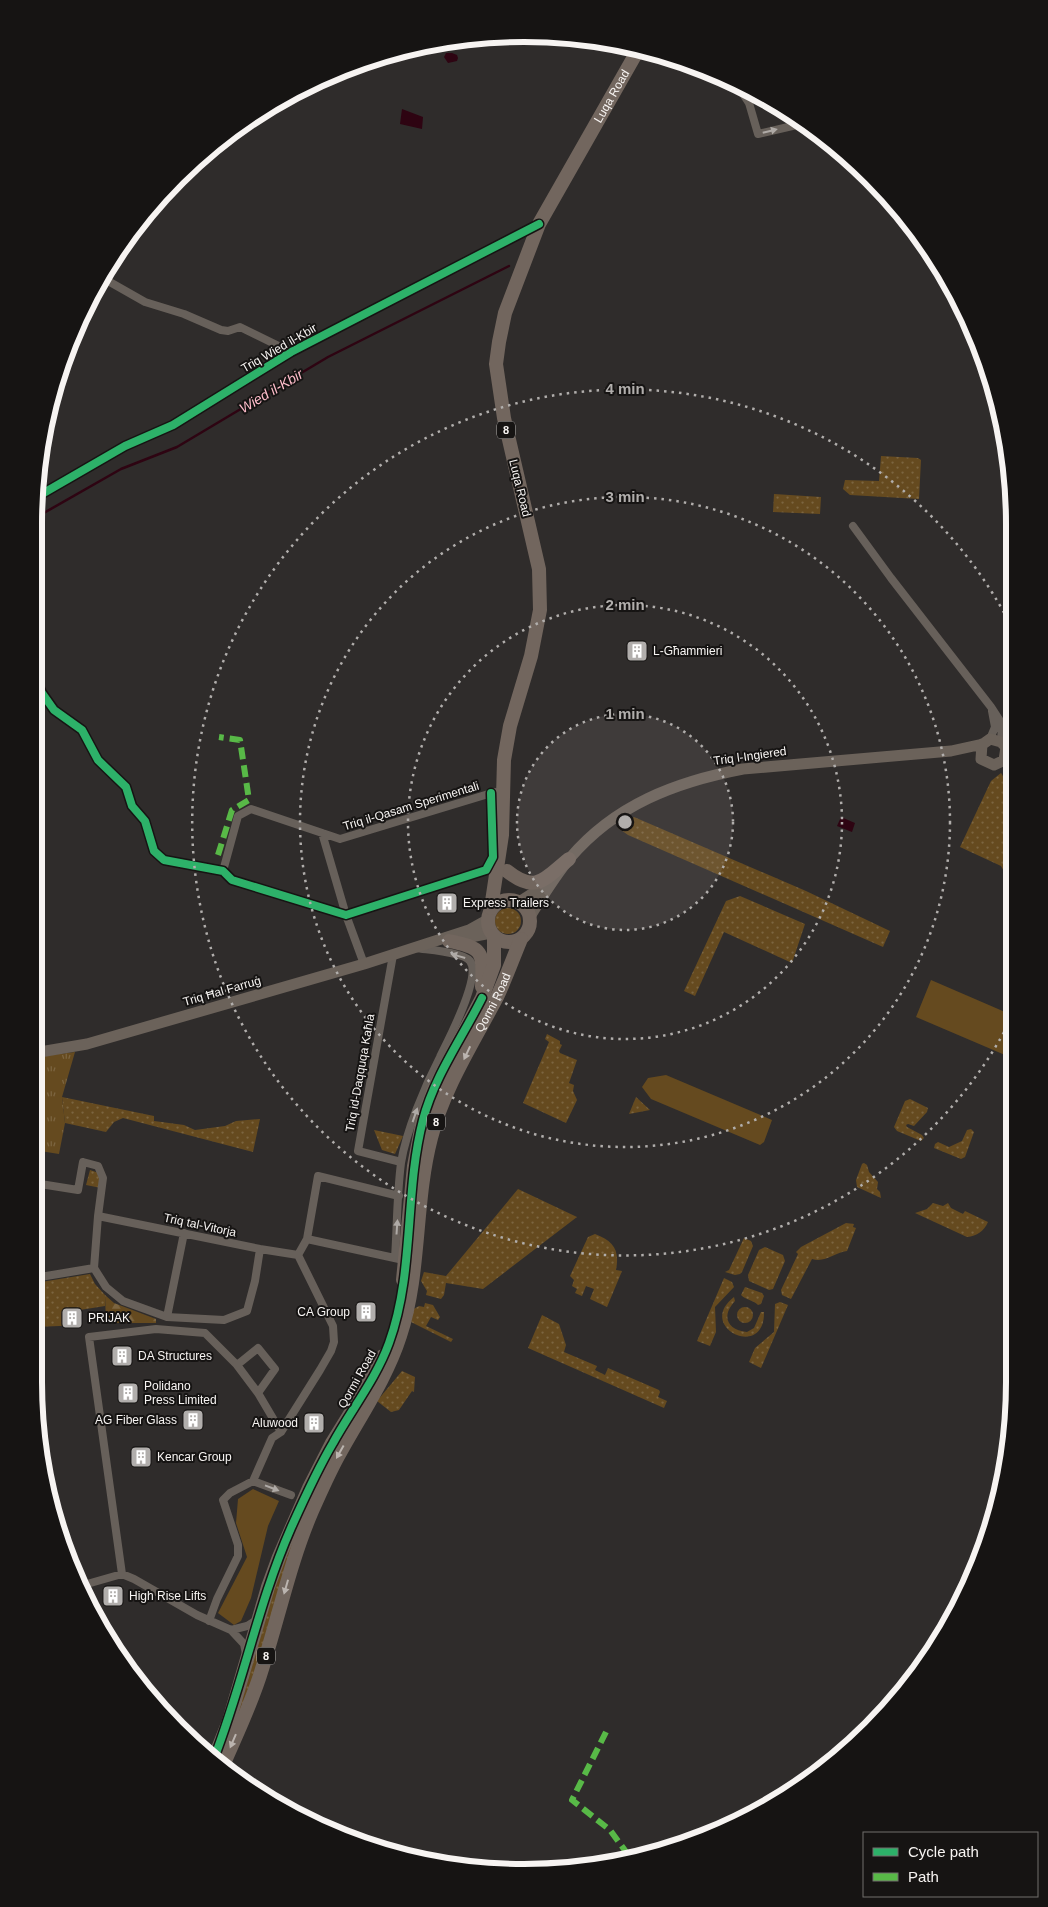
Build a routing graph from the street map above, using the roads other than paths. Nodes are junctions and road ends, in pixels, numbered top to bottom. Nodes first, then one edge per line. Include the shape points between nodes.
1 (635, 56) edge
2 (744, 96) edge
3 (794, 125) edge
4 (539, 224) junction
5 (108, 281) edge
6 (291, 352) junction
7 (44, 493) edge
8 (853, 526) dead end
9 (42, 693) edge
10 (991, 707) junction
11 (1001, 748) edge
12 (951, 751) junction
13 (981, 759) junction
14 (497, 792) junction
15 (322, 833) junction
16 (502, 835) junction
17 (570, 859) junction
18 (223, 871) junction
19 (507, 872) junction
20 (557, 876) junction
21 (515, 901) junction
22 (346, 915) junction
23 (531, 915) junction
24 (491, 924) junction
25 (521, 939) junction
26 (449, 941) junction
27 (416, 948) junction
28 (392, 956) junction
29 (364, 964) junction
30 (482, 998) junction
31 (42, 1052) edge
32 (401, 1162) junction
33 (42, 1184) edge
34 (399, 1196) junction
35 (98, 1216) junction
36 (184, 1232) junction
37 (307, 1239) junction
38 (260, 1249) junction
39 (298, 1255) junction
40 (400, 1259) junction
41 (94, 1268) junction
42 (42, 1277) edge
43 (167, 1317) junction
44 (237, 1365) junction
45 (258, 1393) junction
46 (281, 1432) junction
47 (253, 1481) junction
48 (291, 1495) dead end
49 (122, 1574) junction
50 (87, 1584) edge
51 (259, 1618) junction
52 (209, 1621) junction
53 (231, 1630) junction
54 (248, 1660) junction
55 (216, 1753) edge
56 (225, 1760) edge

1 - 4 highway, Luqa Road / 8
2 -> 3 street via 758,134
4 - 6 street, Triq Wied il-Kbir
4 - 14 highway, Luqa Road / 8 via 504,313 496,364 504,418 541,586 537,628
5 - 6 street via 145,302 221,330 240,326
6 - 7 street, Triq Wied il-Kbir via 173,425 125,446
8 - 10 street
9 - 18 street via 54,710 82,730 98,760 126,787 132,806 145,821 154,851 164,860
10 - 11 street
10 - 11 street via 1002,724
11 - 12 main road, Triq l-Ingiered
11 - 13 main road via 980,752
11 - 13 main road, Triq l-Ingiered via 994,765
12 - 13 main road, Triq l-Ingiered
12 - 17 main road, Triq l-Ingiered via 750,768 717,774 657,794 630,807 609,820
14 - 15 street, Triq il-Qasam Sperimentali via 340,839
14 - 16 highway, Luqa Road / 8
14 - 22 street via 493,858 486,870
15 - 18 street, Triq il-Qasam Sperimentali via 251,809 238,816
15 - 22 street
16 - 19 highway, Luqa Road / 8
16 - 24 highway, Luqa Road / 8
17 - 19 highway via 534,884 519,881
17 - 20 main road, Triq l-Ingiered
18 - 22 street via 232,880
19 - 21 highway, Luqa Road / 8
20 - 21 main road, Triq l-Ingiered via 542,888
20 - 23 main road, Triq l-Ingiered
21 - 23 highway
21 - 24 highway via 497,903
22 - 29 street
23 - 25 highway, 8 via 531,924
24 - 25 highway via 502,940
24 - 26 main road
24 - 27 main road
24 - 30 highway, Qormi Road / 8 via 494,965
25 -> 56 highway, Qormi Road / 8 via 498,994 439,1111 422,1180 408,1305 394,1353 311,1512 262,1671
26 - 27 main road
26 - 30 highway via 470,945 479,952 483,961
27 - 28 main road, Triq Ħal Farruġ
32 -> 27 street, Qormi Road via 414,1116 432,1072 465,1006 473,968 470,961 461,955
28 - 29 main road, Triq Ħal Farruġ
28 - 32 street, Triq id-Daqquqa Kaħla via 358,1151
29 - 31 main road, Triq Ħal Farruġ via 87,1044
30 - 40 highway, Qormi Road / 8 via 435,1087 423,1119
32 - 34 street, Qormi Road
33 - 35 street via 78,1190 83,1162 98,1166 103,1178
34 - 37 street via 318,1176
40 -> 34 street, Qormi Road
35 - 36 street, Triq tal-Vitorja
35 - 41 street
36 - 38 street, Triq tal-Vitorja
36 - 43 street
37 - 39 street
37 - 40 street
38 - 39 street, Triq tal-Vitorja
38 - 43 street via 247,1311 224,1320
39 - 46 street via 333,1326 334,1342
40 - 51 highway, Qormi Road / 8 via 400,1302 389,1343 309,1488 279,1557
41 - 42 street
41 - 43 street via 106,1287 123,1301
44 - 45 street
44 - 45 street via 258,1348 275,1368
44 - 49 street via 205,1333 156,1329 89,1337
45 - 46 street
46 - 47 street via 272,1438
47 -> 48 street
47 - 52 street via 230,1492 223,1500 238,1545 238,1556
49 - 50 street
49 - 52 street
51 - 53 street via 247,1626
51 - 54 highway, Qormi Road / 8
52 - 53 street
53 - 54 street via 244,1644
54 - 55 highway, Qormi Road / 8

